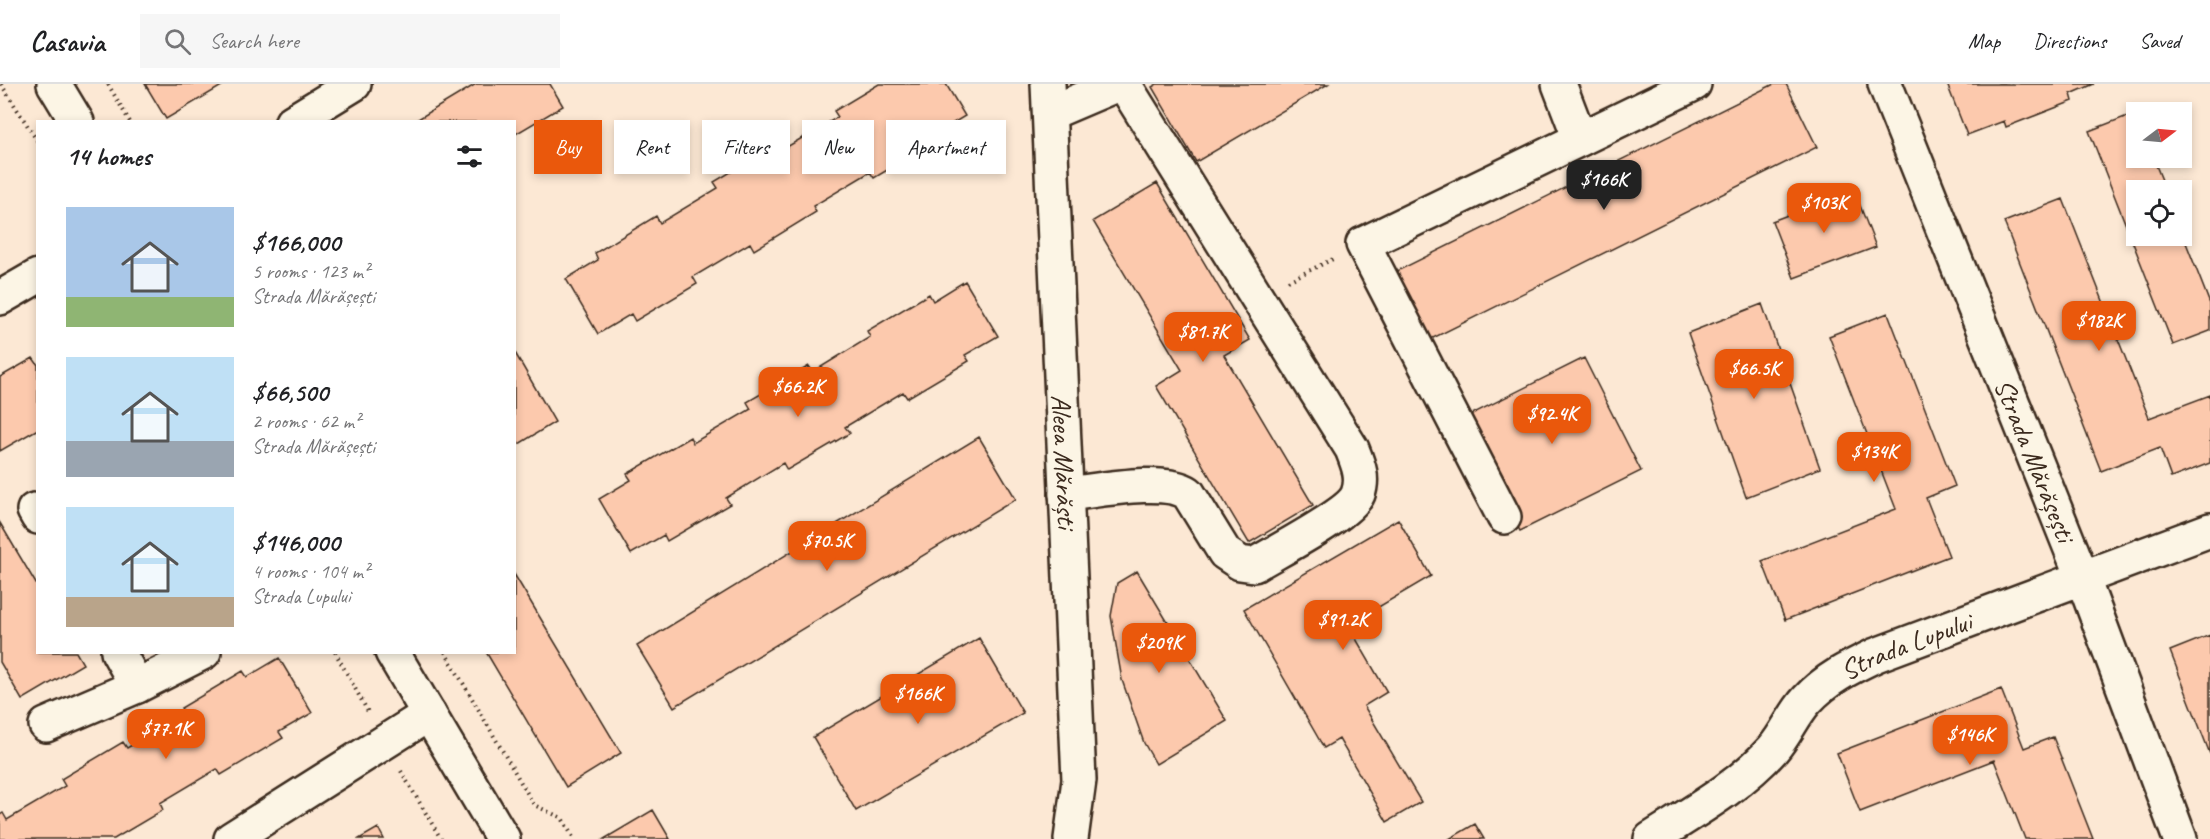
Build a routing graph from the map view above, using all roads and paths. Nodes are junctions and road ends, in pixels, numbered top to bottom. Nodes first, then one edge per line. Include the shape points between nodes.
1 (1, 84) edge
2 (54, 84) edge
3 (108, 84) edge
4 (354, 84) edge
5 (1559, 84) edge
6 (1694, 84) edge
7 (1885, 84) edge
8 (1049, 98) edge
9 (76, 120) edge
10 (129, 120) edge
11 (295, 120) edge
12 (36, 139) edge
13 (1581, 139) junction
14 (1363, 244) junction
15 (36, 277) edge
16 (1257, 296) junction
17 (0, 298) edge
18 (1066, 494) junction
19 (1504, 518) dead end
20 (2210, 530) edge
21 (2083, 579) junction
22 (119, 654) edge
23 (200, 654) edge
24 (393, 654) edge
25 (446, 654) edge
26 (138, 686) junction
27 (429, 714) junction
28 (46, 725) dead end
29 (231, 839) edge
30 (503, 839) edge
31 (574, 839) edge
32 (1071, 839) edge
33 (1651, 839) edge
34 (2180, 839) edge

1 - 12 path
2 - 9 street
3 - 10 path
4 - 11 street
5 - 13 street
6 - 13 street
7 - 21 street, Strada Mărășești
8 - 16 street via 1120,86 1129,92
8 - 18 street, Aleea Mărăști
13 - 14 street
14 - 16 path
14 - 19 street
15 - 17 street
16 - 18 street via 1352,449 1360,483 1357,496 1344,511 1254,565 1240,563 1225,553 1188,493 1180,488 1163,484
18 - 32 street, Aleea Mărăști via 1079,780
20 - 21 street, Strada Lupului
21 - 33 street, Strada Lupului via 1876,655 1832,676 1806,700 1774,749 1711,802
21 - 34 street, Strada Mărășești
22 - 26 street
23 - 26 street
24 - 27 street
25 - 31 path via 534,805 562,818
26 - 28 street
27 - 29 street
27 - 30 street

